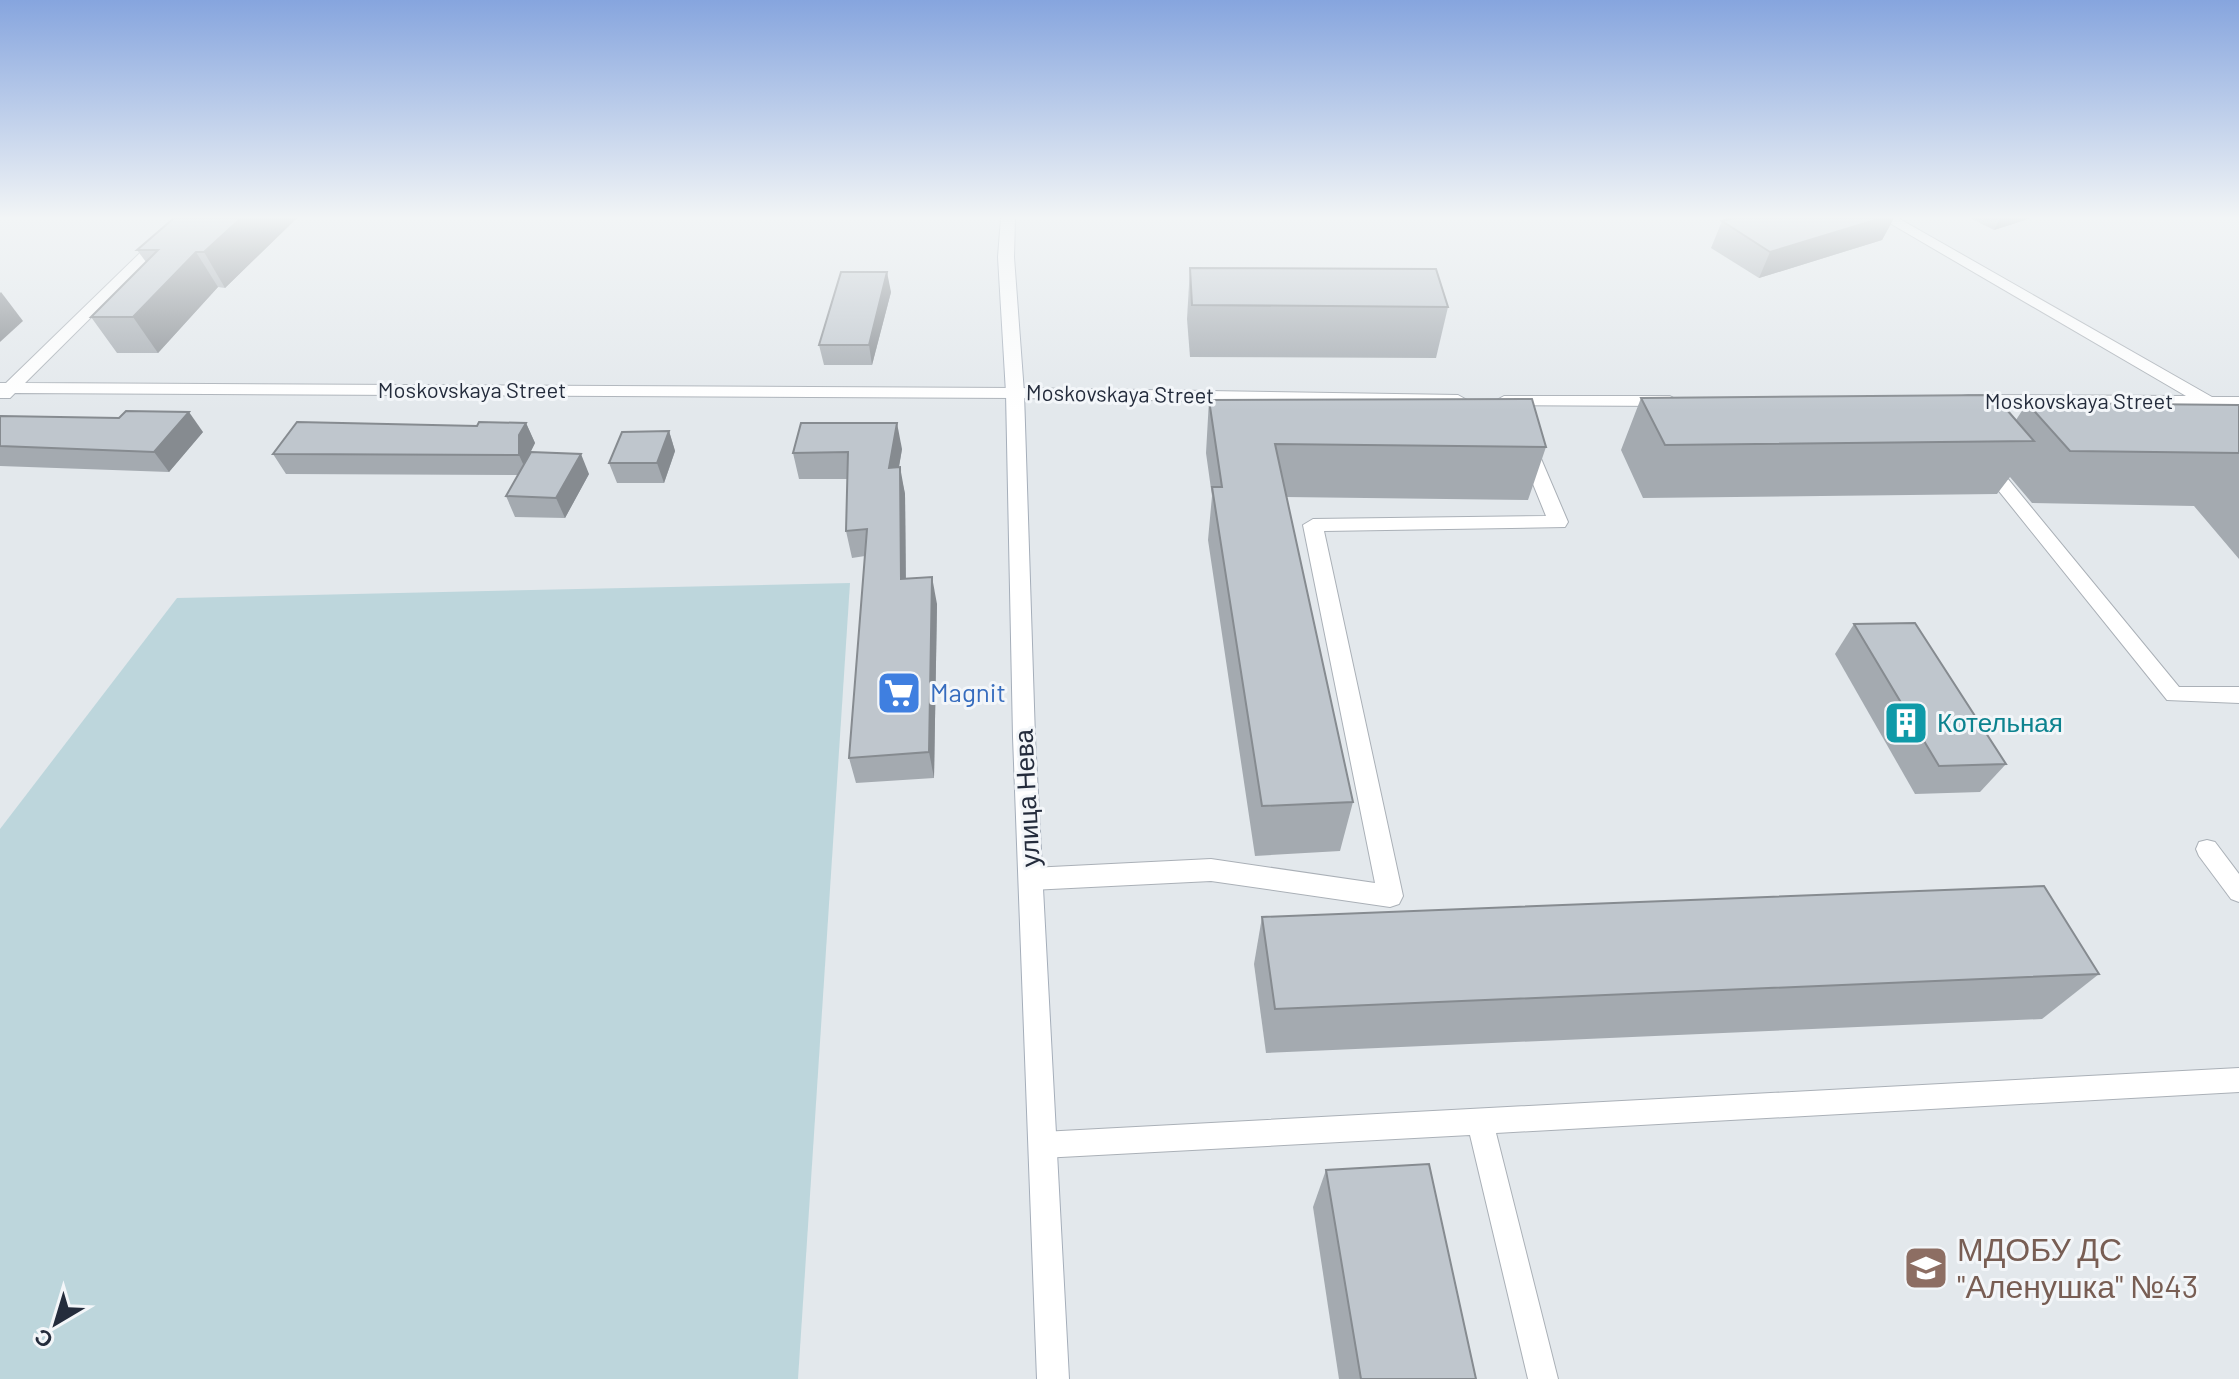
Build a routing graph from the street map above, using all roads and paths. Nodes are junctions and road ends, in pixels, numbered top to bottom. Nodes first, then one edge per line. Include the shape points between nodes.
1 (117, 282) edge
2 (1008, 282) edge
3 (2000, 282) edge
4 (3, 391) edge
5 (1015, 393) junction
6 (1949, 400) edge
7 (1493, 401) junction
8 (1682, 401) edge
9 (2207, 401) junction
10 (2239, 402) edge
11 (2239, 425) edge
12 (1974, 449) edge
13 (2239, 695) edge
14 (2207, 849) dead end
15 (1031, 879) junction
16 (2239, 892) edge
17 (2239, 1080) edge
18 (1480, 1122) junction
19 (1042, 1145) junction
20 (1053, 1379) edge
21 (1543, 1379) edge

1 - 4 street
2 - 5 street, улица Нева
3 - 9 street
4 - 5 street, Moskovskaya Street
5 - 7 street, Moskovskaya Street
5 - 15 street, улица Нева
6 - 9 street, Moskovskaya Street
7 - 8 street, Moskovskaya Street
7 - 15 street via 1558,522 1313,525 1390,896 1211,870
9 - 10 street, Moskovskaya Street
9 - 11 street
12 - 13 lane via 2174,695
14 - 16 lane
15 - 19 street, улица Нева
17 - 18 lane
18 - 19 lane
18 - 21 lane
19 - 20 street, улица Нева

